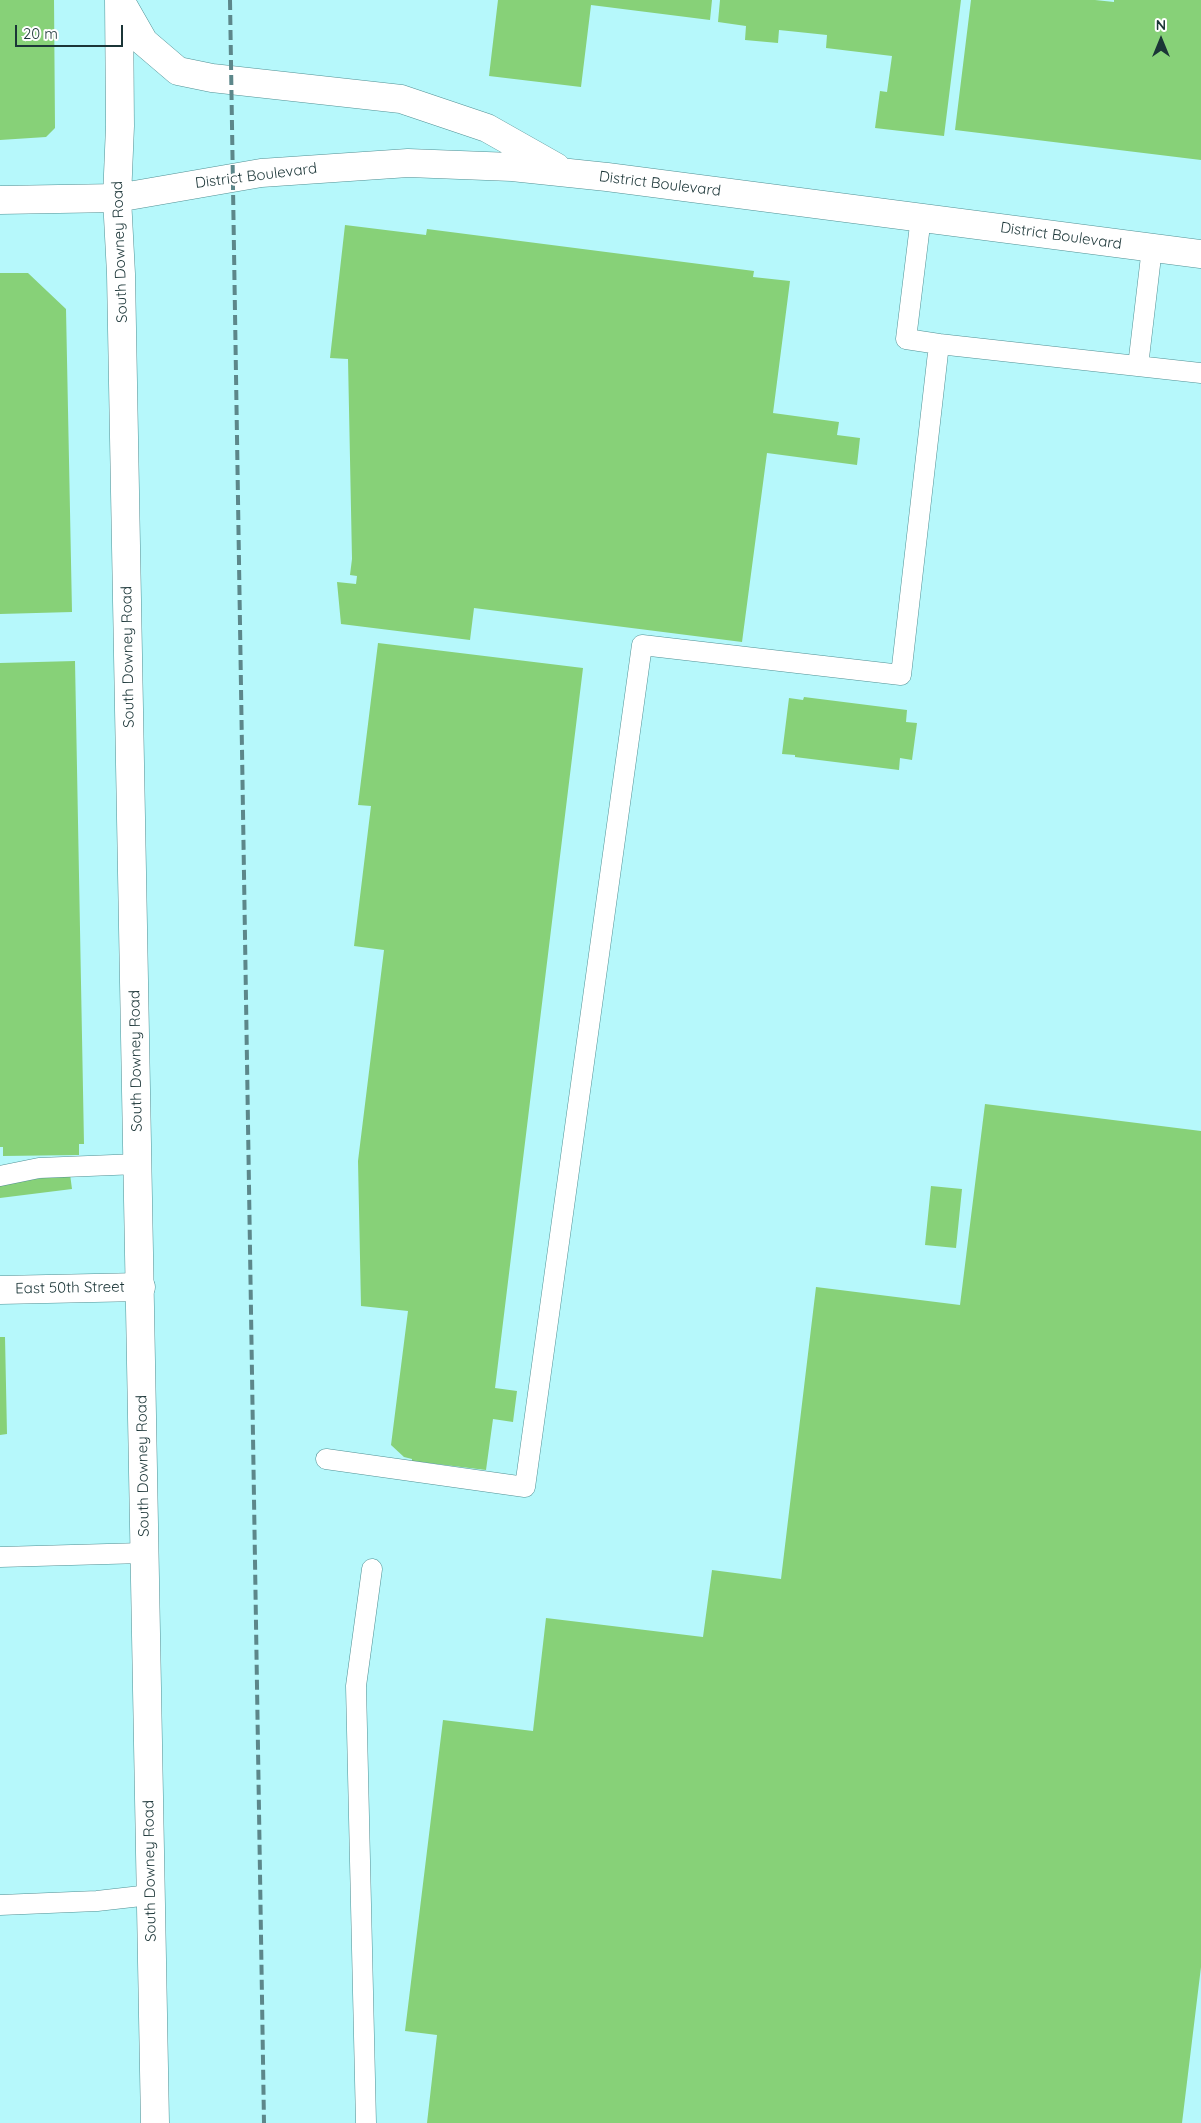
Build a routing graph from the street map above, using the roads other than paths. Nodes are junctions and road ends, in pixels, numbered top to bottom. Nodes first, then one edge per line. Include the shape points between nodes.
1 (120, 0) edge
2 (566, 173) junction
3 (117, 198) junction
4 (0, 200) edge
5 (920, 218) junction
6 (1152, 248) junction
7 (1201, 254) edge
8 (939, 344) junction
9 (1138, 366) junction
10 (1201, 373) edge
11 (138, 1164) junction
12 (0, 1176) edge
13 (140, 1287) junction
14 (0, 1290) edge
15 (326, 1459) dead end
16 (144, 1553) junction
17 (0, 1557) edge
18 (372, 1568) dead end
19 (150, 1895) junction
20 (0, 1904) edge
21 (154, 2123) edge
22 (366, 2123) edge

1 - 2 main road via 144,42 178,70 212,78 401,99 487,128
1 - 3 main road, South Downey Road
2 - 3 main road, District Boulevard via 408,162 232,177
2 - 5 main road, District Boulevard
3 - 4 main road, District Boulevard
3 - 11 main road, South Downey Road
5 - 6 main road, District Boulevard
5 - 8 lane via 906,339
6 - 7 main road, District Boulevard
6 - 9 lane
8 - 9 lane
8 - 15 lane via 901,675 642,645 525,1487
9 - 10 lane
11 - 12 lane via 38,1168
11 - 13 main road, South Downey Road
13 - 14 main road, East 50th Street
13 - 16 main road, South Downey Road
16 - 17 lane
16 - 19 main road, South Downey Road
18 - 22 lane via 356,1686
19 - 20 lane via 97,1901
19 - 21 main road, South Downey Road

